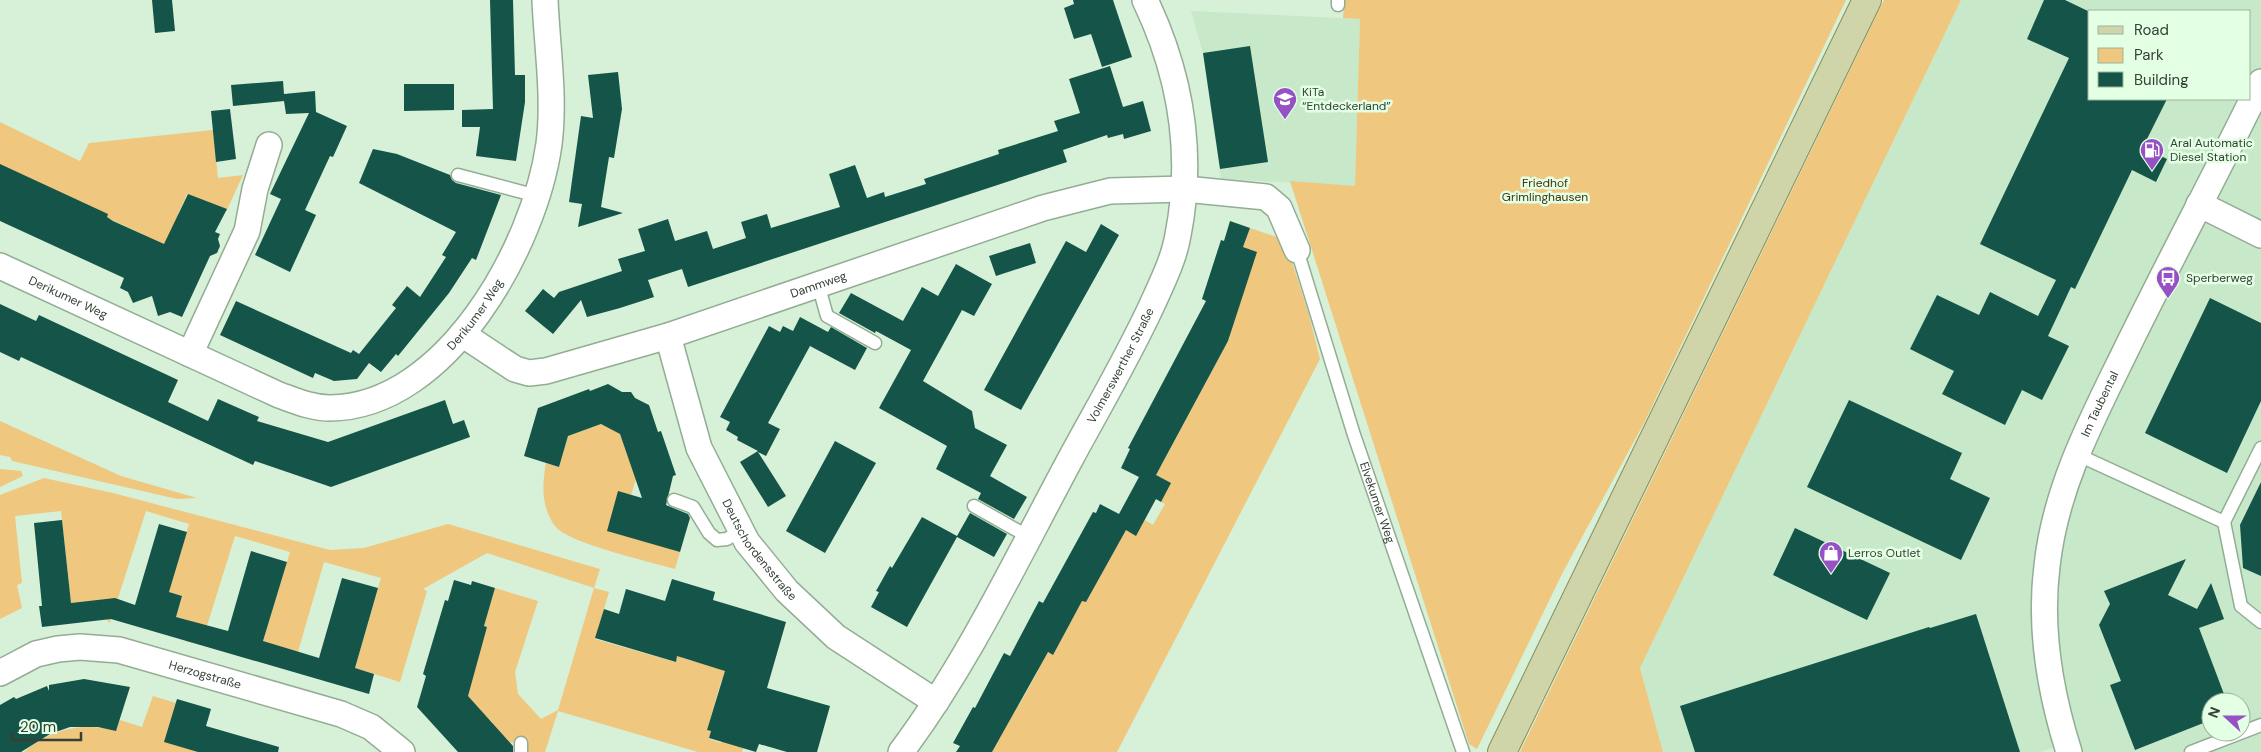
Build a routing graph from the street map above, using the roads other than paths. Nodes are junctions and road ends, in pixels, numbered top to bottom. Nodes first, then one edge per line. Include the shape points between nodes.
1 (544, 0) edge
2 (1145, 0) edge
3 (1867, 0) edge
4 (2261, 82) edge
5 (268, 145) dead end
6 (458, 174) dead end
7 (1185, 189) junction
8 (537, 196) junction
9 (2199, 204) junction
10 (2261, 235) edge
11 (1297, 250) joint
12 (0, 266) edge
13 (818, 284) junction
14 (462, 334) junction
15 (668, 336) junction
16 (875, 343) dead end
17 (190, 354) junction
18 (2261, 448) edge
19 (2076, 454) junction
20 (674, 500) dead end
21 (974, 506) dead end
22 (2224, 522) junction
23 (741, 530) junction
24 (1029, 537) junction
25 (2261, 622) edge
26 (0, 673) edge
27 (936, 702) junction
28 (2261, 725) edge
29 (402, 752) edge
30 (901, 752) edge
31 (1463, 752) edge
32 (1502, 752) edge
33 (2069, 752) edge
34 (2191, 752) edge

1 - 8 street, Derikumer Weg via 550,124
2 - 7 street, Volmerswerther Straße via 1178,92 1185,136
3 - 32 main road
4 - 9 street, Im Taubental
5 - 17 street via 247,231
6 - 8 lane
7 - 11 street, Dammweg via 1266,197 1278,208
7 - 13 street, Dammweg via 1138,189 1084,196
7 - 24 street, Volmerswerther Straße via 1178,237 1164,279 1131,350
8 - 14 street, Derikumer Weg via 512,258
9 - 10 street
9 - 19 street, Im Taubental
11 - 31 lane, Elvekumer Weg via 1354,435
12 - 17 street, Derikumer Weg
13 - 15 street, Dammweg
13 - 16 lane via 828,316
14 - 15 street, Dammweg via 515,370 529,373
14 - 17 street, Derikumer Weg via 427,370 399,390 372,401 337,407 310,405 279,395
15 - 23 street, Deutschordensstraße via 699,448
18 - 22 lane
19 - 22 lane
19 - 33 street, Im Taubental via 2053,527 2044,604 2053,694
20 - 23 lane via 694,506 716,540
21 - 24 lane
22 - 25 lane via 2241,606
23 - 27 street, Deutschordensstraße via 759,557 813,617 836,637
24 - 27 street, Volmerswerther Straße
26 - 29 street, Herzogstraße via 36,654 58,649 119,650 341,714 371,728
27 - 30 street, Volmerswerther Straße
28 - 34 lane

